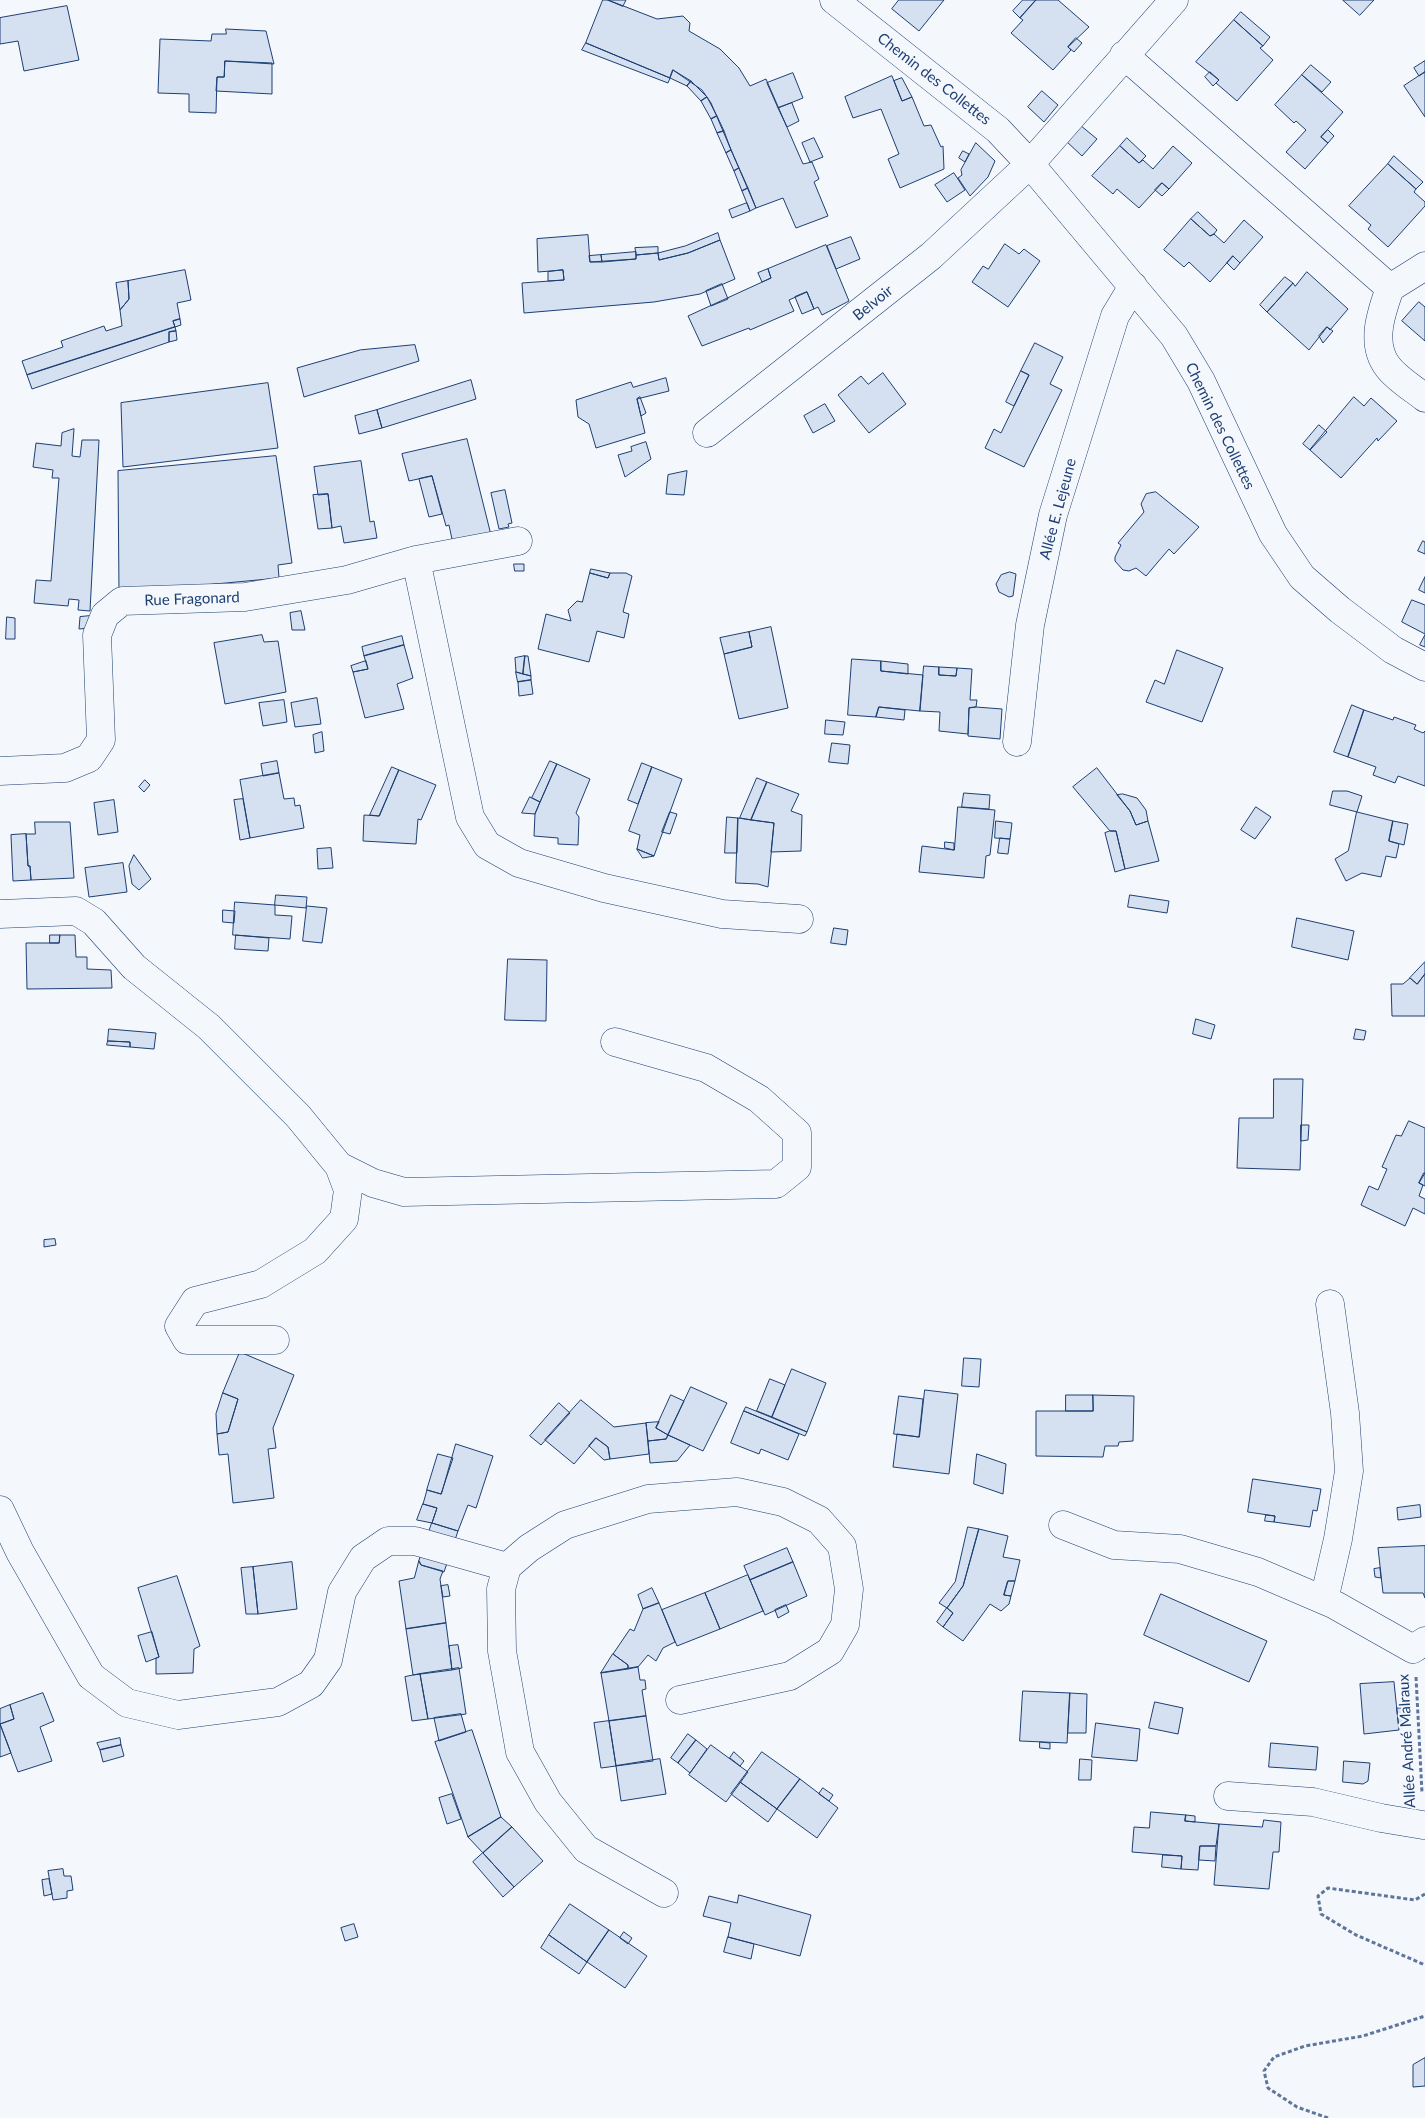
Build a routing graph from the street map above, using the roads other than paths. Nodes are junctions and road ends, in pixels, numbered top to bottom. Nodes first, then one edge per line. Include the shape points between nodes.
1 (834, 0) edge
2 (1174, 0) edge
3 (1124, 55) junction
4 (1030, 164) junction
5 (1425, 266) edge
6 (1133, 286) junction
7 (1390, 288) junction
8 (1425, 398) edge
9 (707, 433) dead end
10 (518, 541) dead end
11 (416, 560) junction
12 (1425, 667) edge
13 (1017, 742) dead end
14 (0, 771) edge
15 (0, 914) edge
16 (798, 919) dead end
17 (616, 1042) dead end
18 (339, 1166) junction
19 (1330, 1304) dead end
20 (275, 1340) dead end
21 (0, 1510) edge
22 (1063, 1525) dead end
23 (507, 1567) junction
24 (1324, 1600) junction
25 (1419, 1645) edge
26 (680, 1700) dead end
27 (1228, 1796) dead end
28 (1423, 1825) road end
29 (664, 1893) dead end

1 - 4 street, Chemin des Collettes via 998,130
2 - 3 street
3 - 4 street
3 - 7 street
4 - 6 street, Chemin des Collettes
4 - 9 street, Belvoir via 932,256
5 - 7 street
6 - 12 street, Chemin des Collettes via 1174,336 1201,381 1273,534 1302,577 1393,650
6 - 13 street, Allée E. Lejeune via 1115,316 1053,515 1030,625
7 - 8 street via 1381,312 1378,343 1388,367
10 - 11 street, Rue Fragonard
11 - 14 street, Rue Fragonard via 347,580 245,597 122,601 105,614 97,635 101,740 89,758 65,768
11 - 16 street via 470,817 487,845 518,863 604,888 722,914
15 - 18 street via 76,910 94,922 134,968 216,1034 298,1116
17 - 18 street via 706,1068 760,1099 797,1132 797,1167 776,1184 404,1192 372,1183
18 - 20 street via 348,1190 344,1219 315,1250 261,1284 195,1301 179,1326 187,1340
19 - 24 street via 1345,1413 1349,1471
21 - 23 street via 20,1552 91,1676 127,1703 178,1714 278,1702 311,1684 328,1660 342,1592 363,1558 388,1541 415,1541
22 - 24 street via 1114,1545 1180,1549 1258,1572
23 - 26 street via 565,1525 648,1499 737,1492 783,1502 819,1520 842,1546 849,1588 846,1625 830,1651 790,1676
23 - 29 street via 501,1589 502,1651 520,1752 548,1802 586,1849
24 - 25 street
27 - 28 street via 1313,1802

